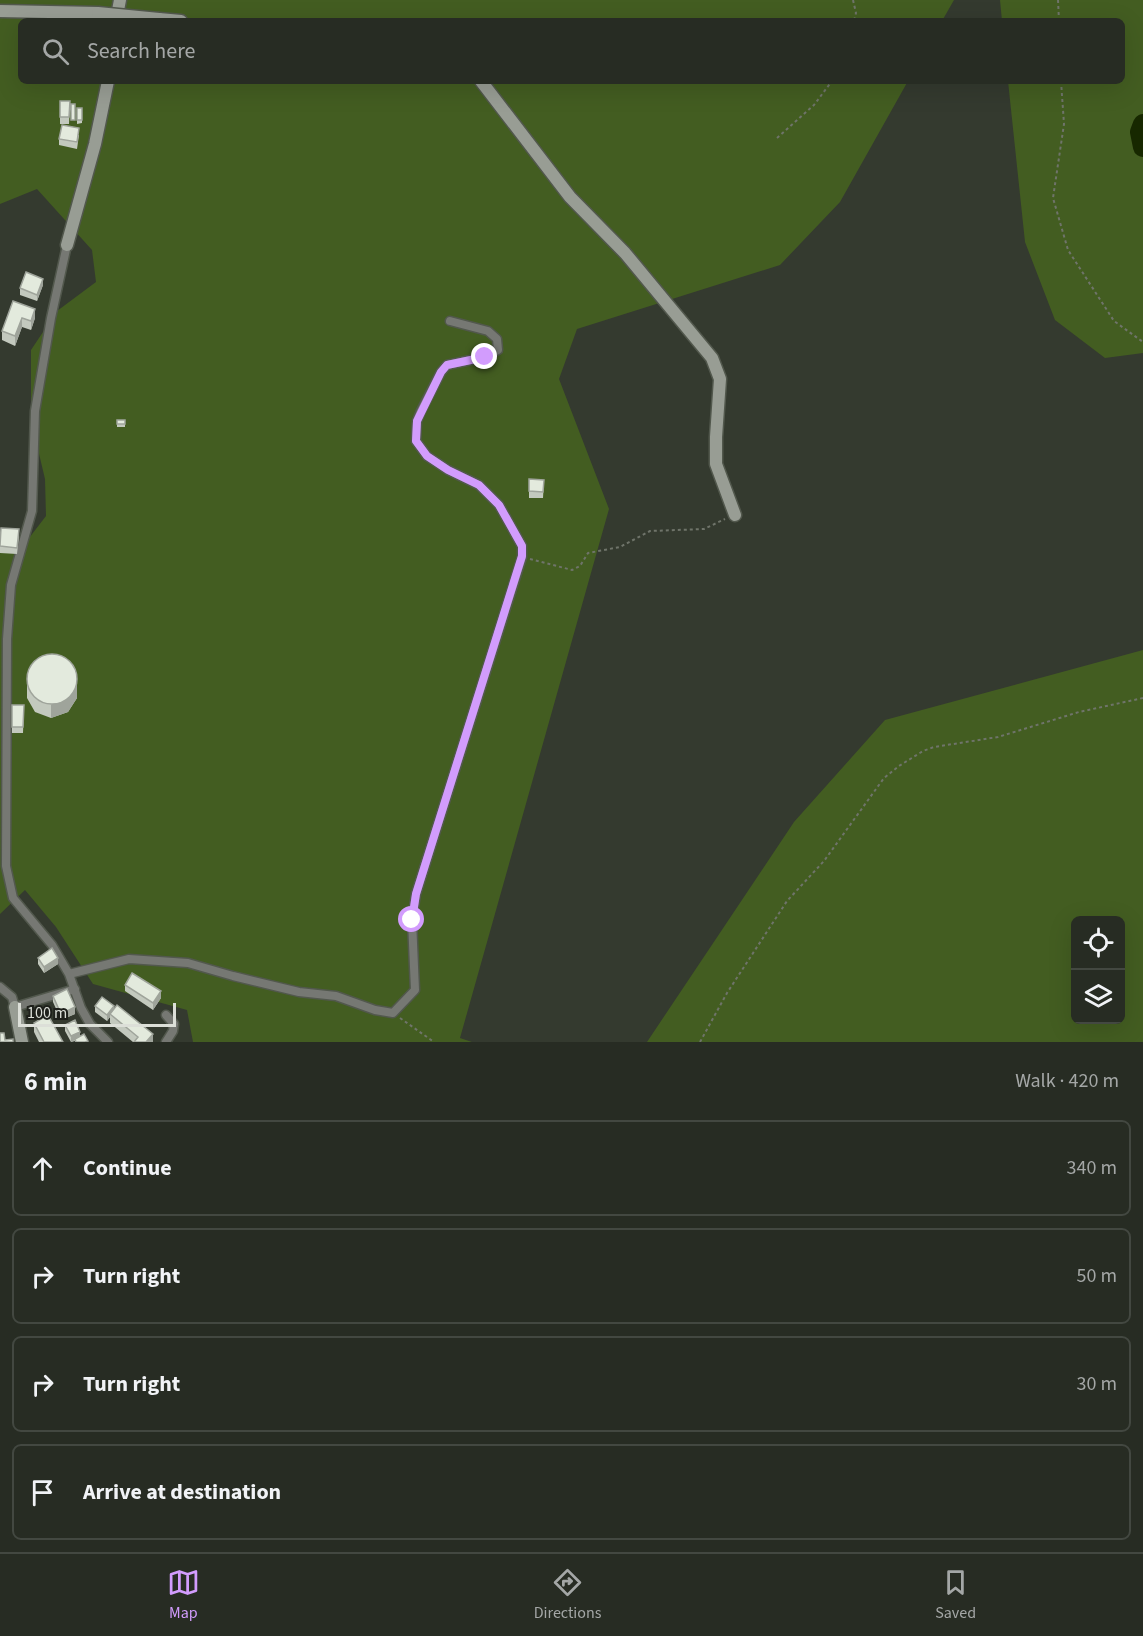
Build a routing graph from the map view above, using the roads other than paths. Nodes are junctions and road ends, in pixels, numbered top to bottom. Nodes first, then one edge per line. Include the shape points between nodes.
1 (120, 0) edge
2 (0, 11) edge
3 (117, 18) edge
4 (150, 18) edge
5 (107, 84) edge
6 (483, 84) edge
7 (67, 244) joint
8 (450, 321) dead end
9 (735, 515) road end
10 (69, 974) junction
11 (0, 987) edge
12 (75, 989) junction
13 (15, 1007) junction
14 (166, 1016) dead end
15 (22, 1042) edge
16 (108, 1042) edge
17 (166, 1042) edge

1 - 3 street
2 - 4 street, bridge via 98,12
5 - 7 street via 98,135
6 - 9 street via 570,197 625,253 712,358 720,379 716,464
7 - 10 street via 35,411 32,511 11,585 6,866 13,898 52,945
8 - 10 street via 488,331 497,339 498,350 485,357 447,365 421,411 416,441 427,456 479,485 499,505 522,546 522,556 416,894 412,920 415,990 393,1012 188,963 129,959
10 - 12 street
11 - 13 street via 12,997
12 - 13 street
12 - 16 street via 90,1024
13 - 15 street
14 - 17 street via 174,1024

